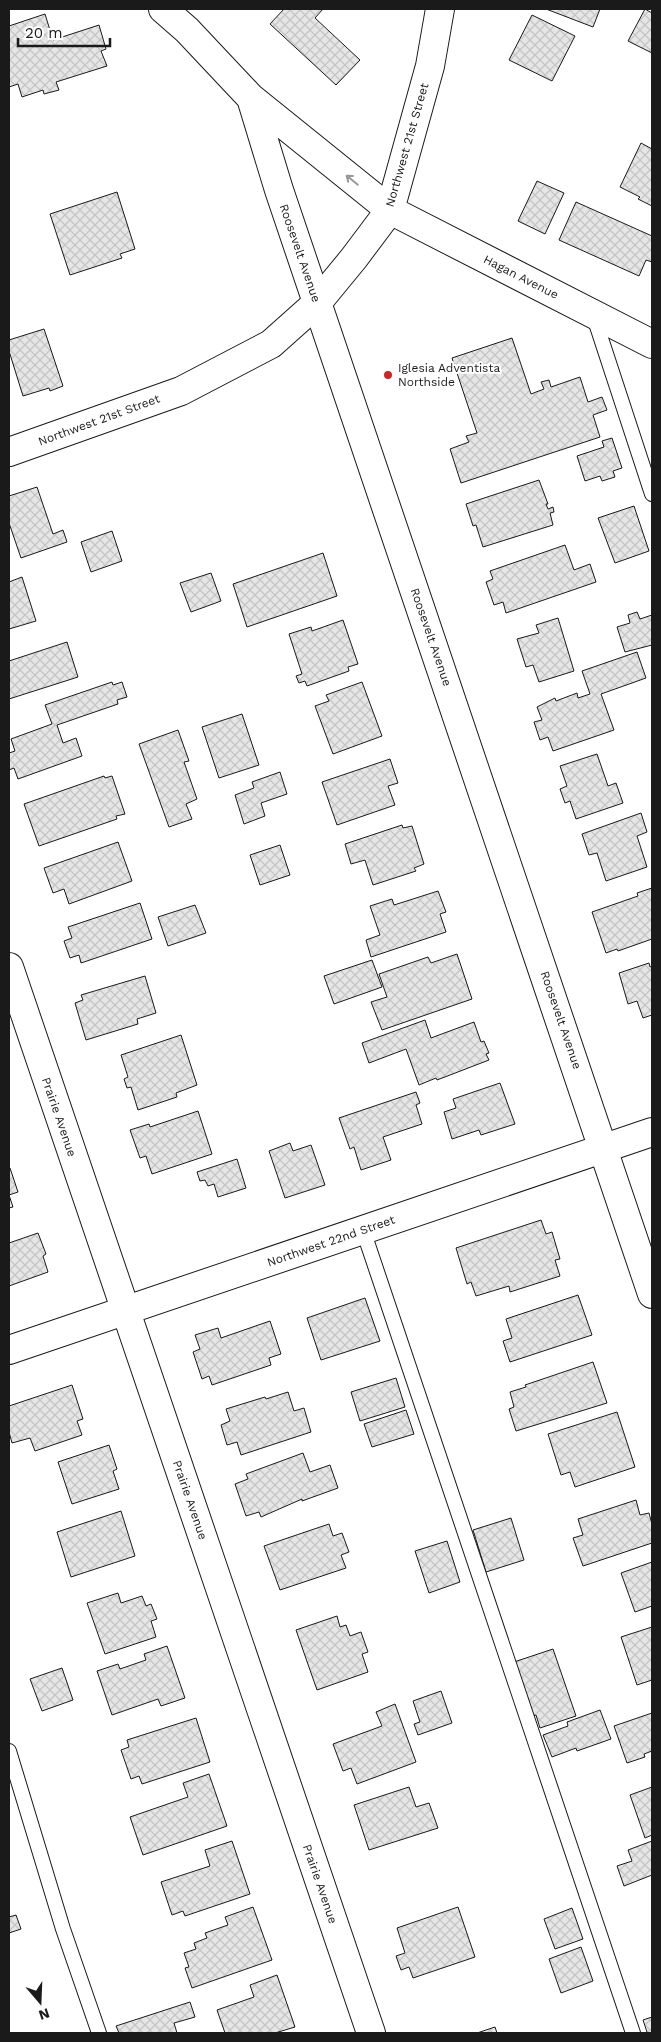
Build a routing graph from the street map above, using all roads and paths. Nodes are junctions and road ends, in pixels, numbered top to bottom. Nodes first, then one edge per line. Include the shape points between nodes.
1 (163, 9) edge
2 (440, 9) edge
3 (251, 98) junction
4 (390, 210) junction
5 (318, 303) junction
6 (592, 313) junction
7 (652, 344) edge
8 (9, 452) edge
9 (652, 494) edge
10 (9, 967) edge
11 (652, 1132) edge
12 (604, 1148) junction
13 (363, 1230) junction
14 (652, 1294) edge
15 (125, 1311) junction
16 (9, 1350) edge
17 (9, 1751) edge
18 (99, 2033) edge
19 (371, 2033) edge
20 (633, 2033) edge

1 - 3 street, Roosevelt Avenue
2 - 4 street, Northwest 21st Street via 430,66
4 -> 3 street, Hagan Avenue
3 - 5 street, Roosevelt Avenue
4 - 5 street, Northwest 21st Street
4 - 6 street, Hagan Avenue
5 - 8 street, Northwest 21st Street via 271,344 181,391
5 - 12 street, Roosevelt Avenue
6 - 7 street, Hagan Avenue
6 - 9 lane
10 - 15 street, Prairie Avenue
11 - 12 street, Northwest 22nd Street
12 - 13 street, Northwest 22nd Street
12 - 14 street, Roosevelt Avenue
13 - 15 street, Northwest 22nd Street
13 - 20 lane
15 - 16 street, Northwest 22nd Street
15 - 19 street, Prairie Avenue
17 - 18 lane via 63,1929

